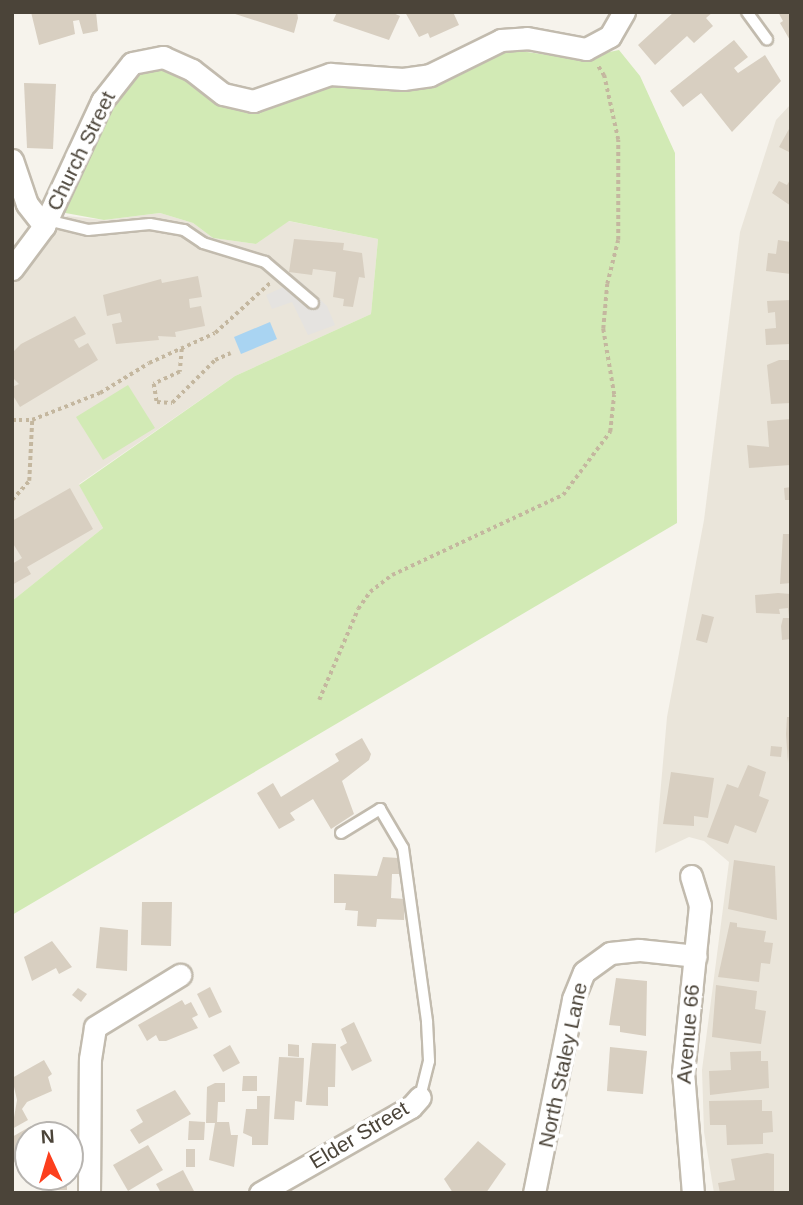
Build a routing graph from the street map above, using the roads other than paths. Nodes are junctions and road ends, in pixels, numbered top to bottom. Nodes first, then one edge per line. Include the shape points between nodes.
1 (624, 12) edge
2 (747, 12) edge
3 (767, 40) dead end
4 (12, 160) edge
5 (45, 223) junction
6 (12, 270) edge
7 (313, 303) dead end
8 (341, 833) dead end
9 (691, 876) dead end
10 (696, 956) junction
11 (180, 975) dead end
12 (420, 1097) joint
13 (89, 1193) edge
14 (260, 1193) edge
15 (534, 1193) edge
16 (693, 1193) edge

1 - 5 street, Church Street via 610,36 586,49 527,38 501,40 430,75 403,79 330,74 253,101 223,94 179,62 148,57 132,63 102,101
2 - 3 lane
4 - 5 street via 27,204
5 - 6 street, Church Street
5 - 7 lane via 88,230 165,225 265,262
8 - 12 lane via 380,809 403,848 427,1021 429,1060
9 - 10 street, Avenue 66 via 700,905
10 - 15 street, North Staley Lane via 639,950 610,953 584,972 573,999
10 - 16 street, Avenue 66 via 682,1072
11 - 13 street via 95,1027 90,1059
12 - 14 street, Elder Street via 411,1107

